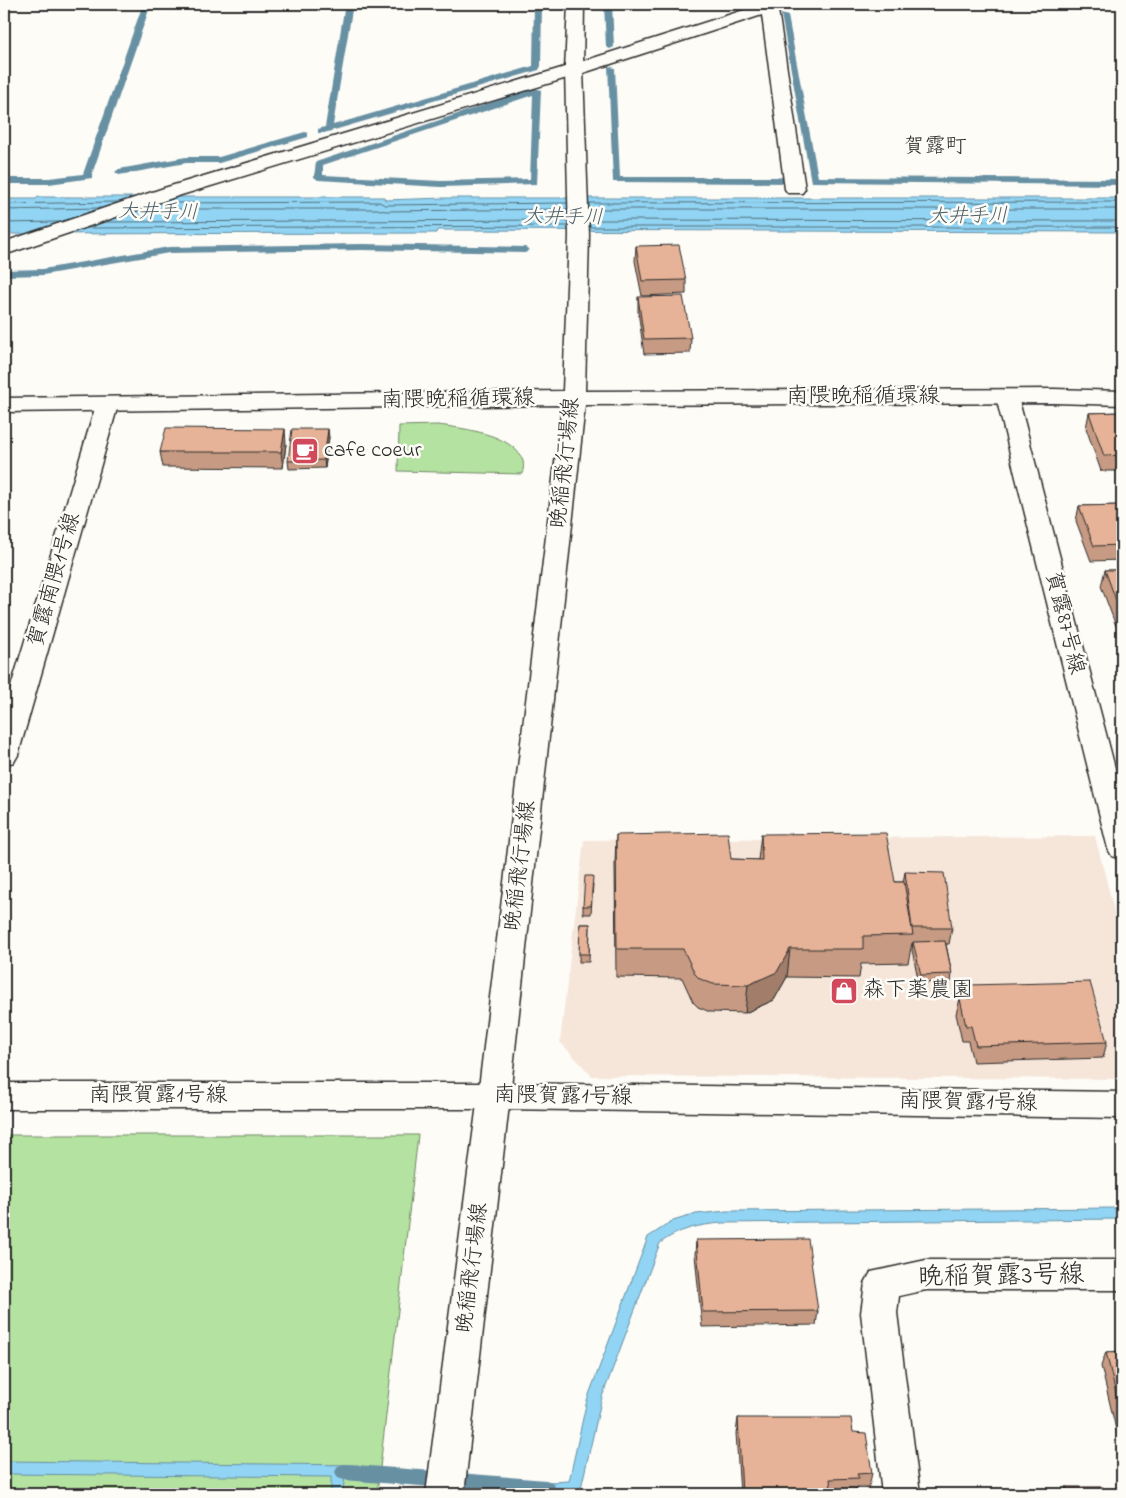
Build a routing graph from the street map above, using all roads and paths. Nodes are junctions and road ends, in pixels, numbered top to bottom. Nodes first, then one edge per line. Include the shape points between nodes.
1 (576, 4) edge
2 (775, 6) edge
3 (574, 70) junction
4 (795, 189) dead end
5 (4, 250) edge
6 (1007, 397) junction
7 (574, 398) junction
8 (1122, 398) edge
9 (4, 405) edge
10 (107, 405) junction
11 (4, 755) edge
12 (1122, 849) edge
13 (4, 1096) edge
14 (494, 1096) junction
15 (1122, 1105) edge
16 (1122, 1275) edge
17 (445, 1494) edge
18 (901, 1494) edge

1 - 3 street
2 - 3 street
2 - 4 street
3 - 5 street via 171,192
3 - 7 street, 晩稲飛行場線 via 579,236
6 - 7 street, 南隈晩稲循環線
6 - 8 street, 南隈晩稲循環線
6 - 12 street, 賀露87号線
7 - 10 street, 南隈晩稲循環線
7 - 14 street, 晩稲飛行場線
9 - 10 street, 南隈晩稲循環線
10 - 11 street, 賀露南隈1号線
13 - 14 street, 南隈賀露1号線
14 - 15 street, 南隈賀露1号線
14 - 17 street, 晩稲飛行場線
16 - 18 street, 晩稲賀露3号線 via 926,1274 884,1283 880,1313

